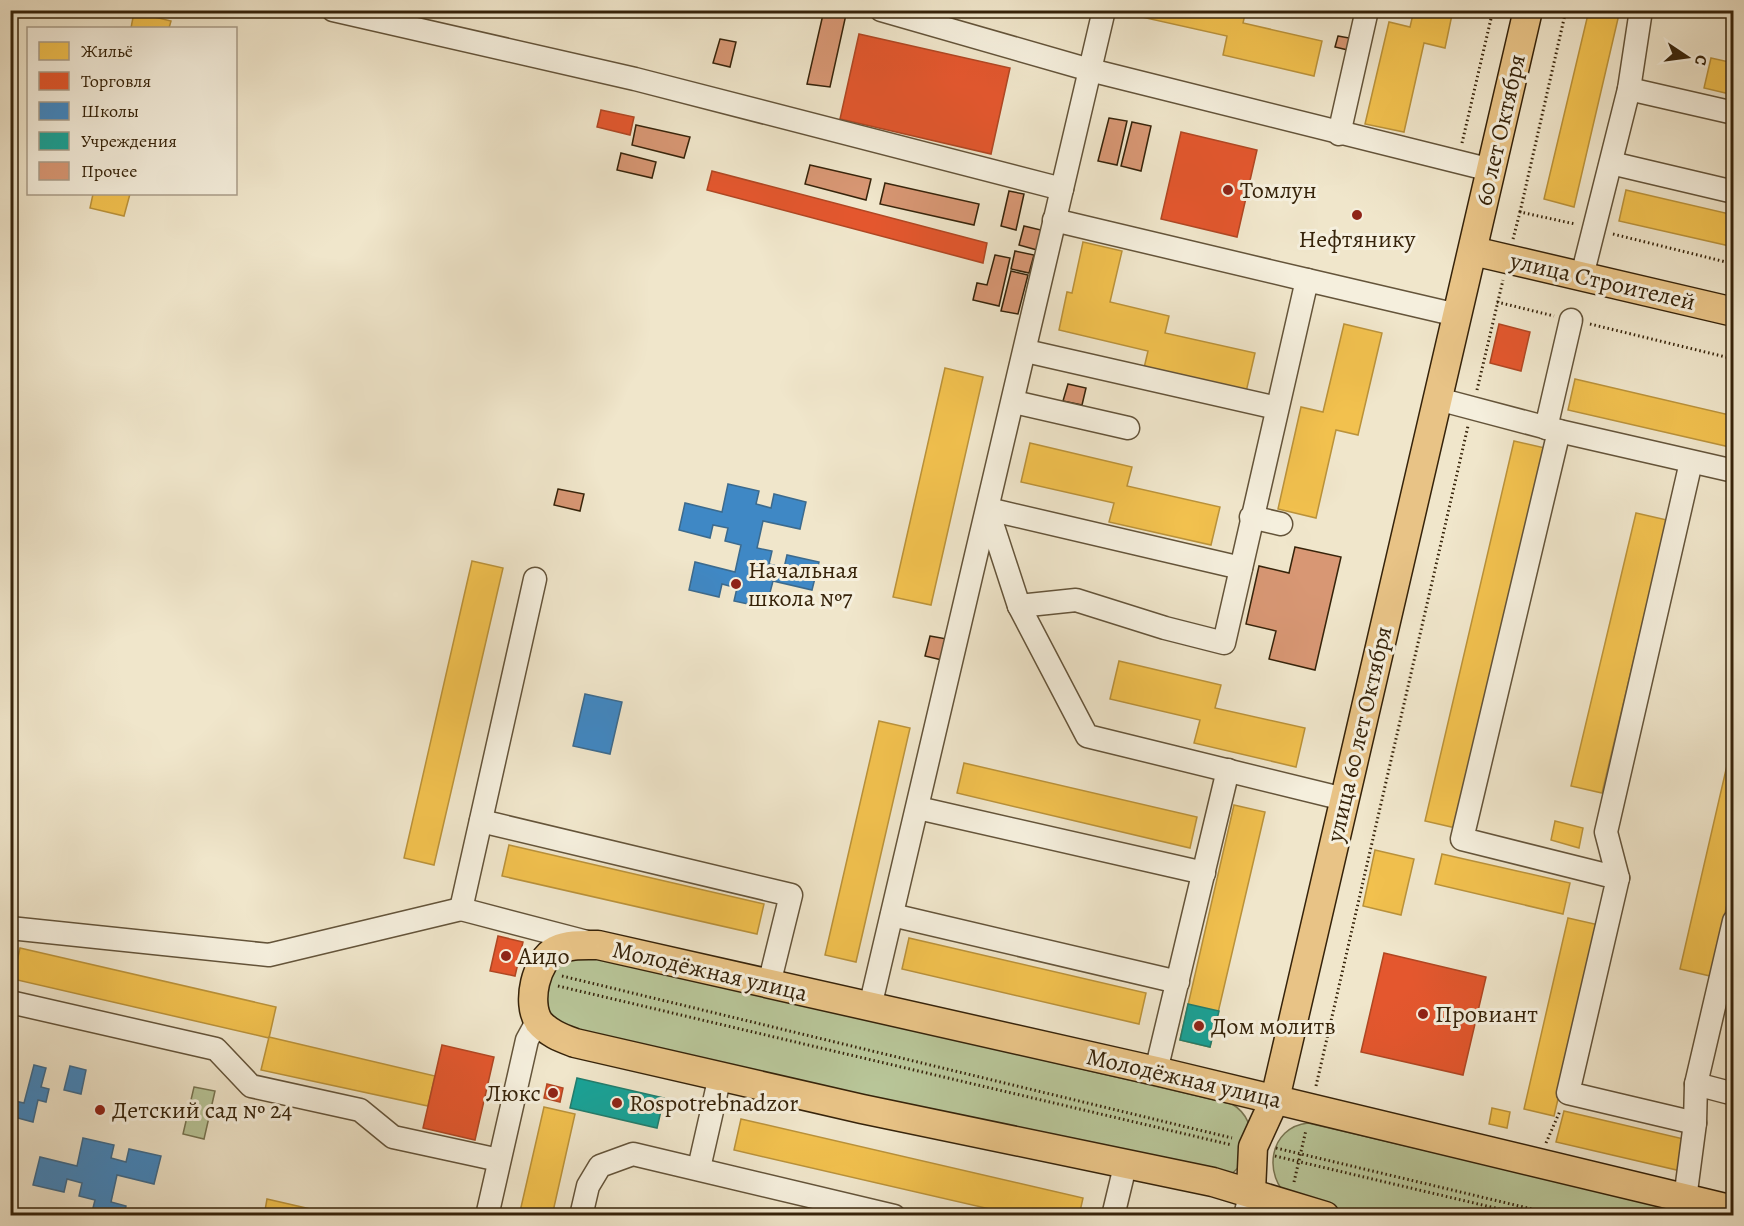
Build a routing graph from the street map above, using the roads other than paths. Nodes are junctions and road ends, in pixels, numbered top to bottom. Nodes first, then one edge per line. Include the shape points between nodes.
1 (333, 10) edge
2 (881, 10) edge
3 (1104, 10) edge
4 (1528, 10) edge
5 (1641, 10) edge
6 (1363, 11) edge
7 (1090, 70) junction
8 (1629, 89) junction
9 (1734, 113) edge
10 (1339, 134) junction
11 (1611, 163) junction
12 (1491, 170) junction
13 (1062, 189) junction
14 (1734, 192) edge
15 (1054, 220) junction
16 (1473, 250) junction
17 (1582, 276) junction
18 (1307, 280) junction
19 (1734, 312) edge
20 (1457, 315) junction
21 (1571, 320) road end
22 (1026, 351) junction
23 (1438, 399) junction
24 (1014, 402) junction
25 (1277, 408) junction
26 (1128, 428) dead end
27 (1552, 430) junction
28 (1692, 462) junction
29 (1734, 471) edge
30 (988, 509) junction
31 (1251, 517) junction
32 (1281, 524) dead end
33 (1242, 568) junction
34 (535, 579) dead end
35 (1019, 606) junction
36 (1228, 770) junction
37 (1344, 799) junction
38 (918, 808) junction
39 (481, 821) junction
40 (1204, 873) junction
41 (1618, 878) junction
42 (461, 909) junction
43 (891, 915) junction
44 (1734, 921) edge
45 (10, 928) edge
46 (598, 945) junction
47 (1178, 982) junction
48 (769, 984) junction
49 (10, 1002) edge
50 (870, 1007) junction
51 (538, 1020) junction
52 (1156, 1071) junction
53 (720, 1076) junction
54 (1696, 1084) junction
55 (1734, 1094) edge
56 (1275, 1099) junction
57 (1695, 1123) junction
58 (499, 1160) junction
59 (1126, 1162) junction
60 (699, 1168) junction
61 (1685, 1199) junction
62 (1248, 1203) edge
63 (1734, 1210) edge
64 (487, 1215) edge
65 (581, 1215) edge
66 (894, 1215) edge
67 (1113, 1215) edge
68 (1325, 1215) edge

1 - 13 street via 635,79
2 - 7 street
3 - 7 street
4 - 12 main road, 60 лет Октября
5 - 8 street
6 - 10 street
7 - 10 street
7 - 13 street
8 - 9 street
8 - 11 street
10 - 12 street
11 - 14 street
11 - 17 street
12 - 16 main road, 60 лет Октября
13 - 15 street
15 - 18 street
15 - 22 street
16 - 17 main road, улица Строителей
16 - 20 main road, улица 60 лет Октября
17 - 19 main road, улица Строителей
18 - 20 street
18 - 25 street
20 - 23 main road, улица 60 лет Октября
21 - 27 street
22 - 24 street
22 - 25 street
23 - 27 street
23 - 37 main road, улица 60 лет Октября
24 - 26 street
24 - 30 street
25 - 31 street
27 - 28 street
27 - 41 street via 1462,839
28 - 29 street
28 - 41 street via 1606,832
30 - 33 street
30 - 35 street
30 - 38 street
31 - 32 street
31 - 33 street
33 - 35 street via 1224,643 1076,600
34 - 39 street
35 - 36 street via 1087,736
36 - 37 street
36 - 40 street
37 - 56 main road, улица 60 лет Октября
38 - 40 street
38 - 43 street
39 - 42 street
39 - 48 street via 791,895
40 - 47 street
41 - 57 street via 1568,1093
42 - 45 street via 269,955
42 - 46 street
43 - 47 street
43 - 50 street
44 - 54 street
46 - 48 main road, Молодёжная улица
46 - 51 main road, Молодёжная улица via 572,945 554,951 543,961 548,979 533,1002
47 - 52 street
48 - 50 main road, Молодёжная улица
49 - 58 street via 216,1049 251,1086 360,1110 393,1137
50 - 52 main road, Молодёжная улица
51 - 53 main road via 551,1033 575,1043
51 - 58 street via 527,1040
52 - 56 main road, Молодёжная улица
53 - 59 main road
53 - 60 street
54 - 55 street
54 - 57 street
56 - 61 main road, Молодёжная улица
56 - 62 main road, улица 60 лет Октября via 1252,1144
57 - 61 street
58 - 64 street
59 - 62 main road
59 - 67 street
60 - 65 street via 633,1154 600,1166 588,1186
60 - 66 street
61 - 63 main road, Молодёжная улица
62 - 68 main road via 1288,1206

